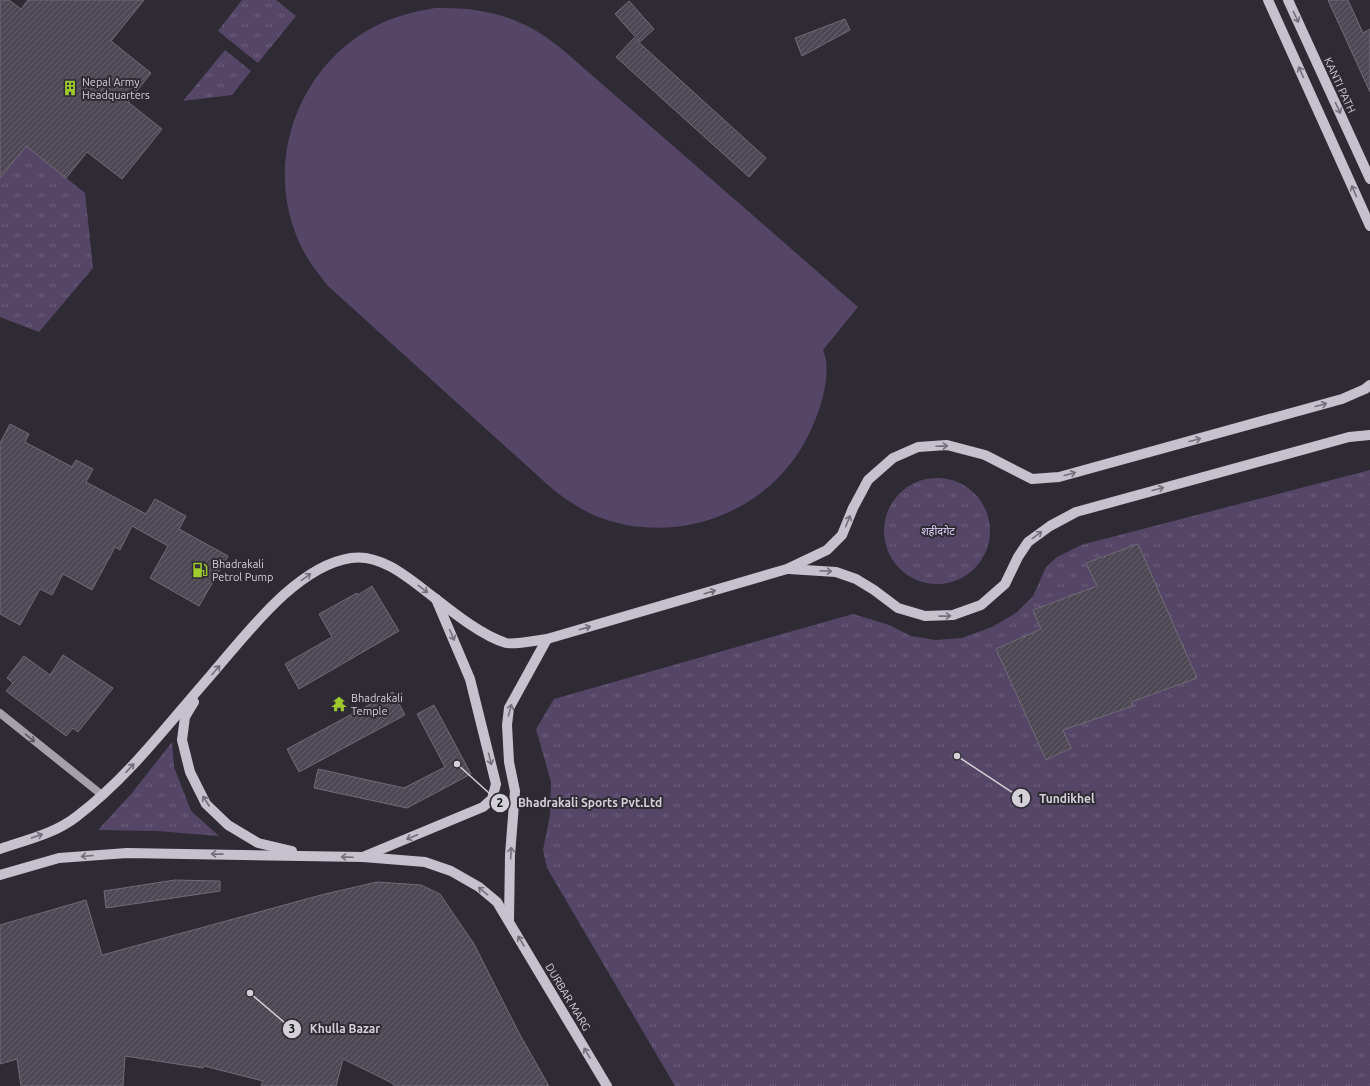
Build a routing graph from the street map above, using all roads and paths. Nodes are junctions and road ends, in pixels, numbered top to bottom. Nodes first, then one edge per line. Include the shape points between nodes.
1 (1268, 0) edge
2 (1288, 0) edge
3 (1370, 179) edge
4 (1370, 226) edge
5 (1370, 385) edge
6 (1370, 430) edge
7 (1370, 435) edge
8 (1349, 437) junction
9 (787, 569) junction
10 (436, 600) junction
11 (547, 639) junction
12 (205, 682) junction
13 (0, 713) edge
14 (102, 795) junction
15 (0, 849) edge
16 (312, 855) junction
17 (363, 857) junction
18 (0, 875) edge
19 (508, 920) junction
20 (608, 1086) edge

4 -> 1 main road
2 -> 3 main road, KANTI PATH
9 -> 5 main road via 827,550 842,535 868,480 893,458 918,447 947,445 985,455 1032,479 1059,477 1342,399
6 - 8 main road
7 - 8 main road
9 -> 8 main road via 836,572 856,579 898,608 925,616 953,616 981,605 1005,584 1028,542 1076,512
11 -> 9 main road
10 - 11 main road via 484,633 508,643
12 -> 10 main road via 275,603 307,576 325,566 352,558 369,559 398,570
10 -> 17 main road via 470,678 496,784 492,799 483,807
19 -> 11 main road via 515,791 509,762 509,708
14 -> 12 main road via 129,769
16 -> 12 main road via 258,843 228,825 206,804 190,772 182,740 185,717
13 -> 14 main road
15 -> 14 main road via 53,831
17 -> 16 main road, DURBAR MARG
16 -> 18 main road via 127,853 59,858
19 -> 17 main road, DURBAR MARG via 497,902 479,887 451,871 425,862
20 -> 19 main road, DURBAR MARG

